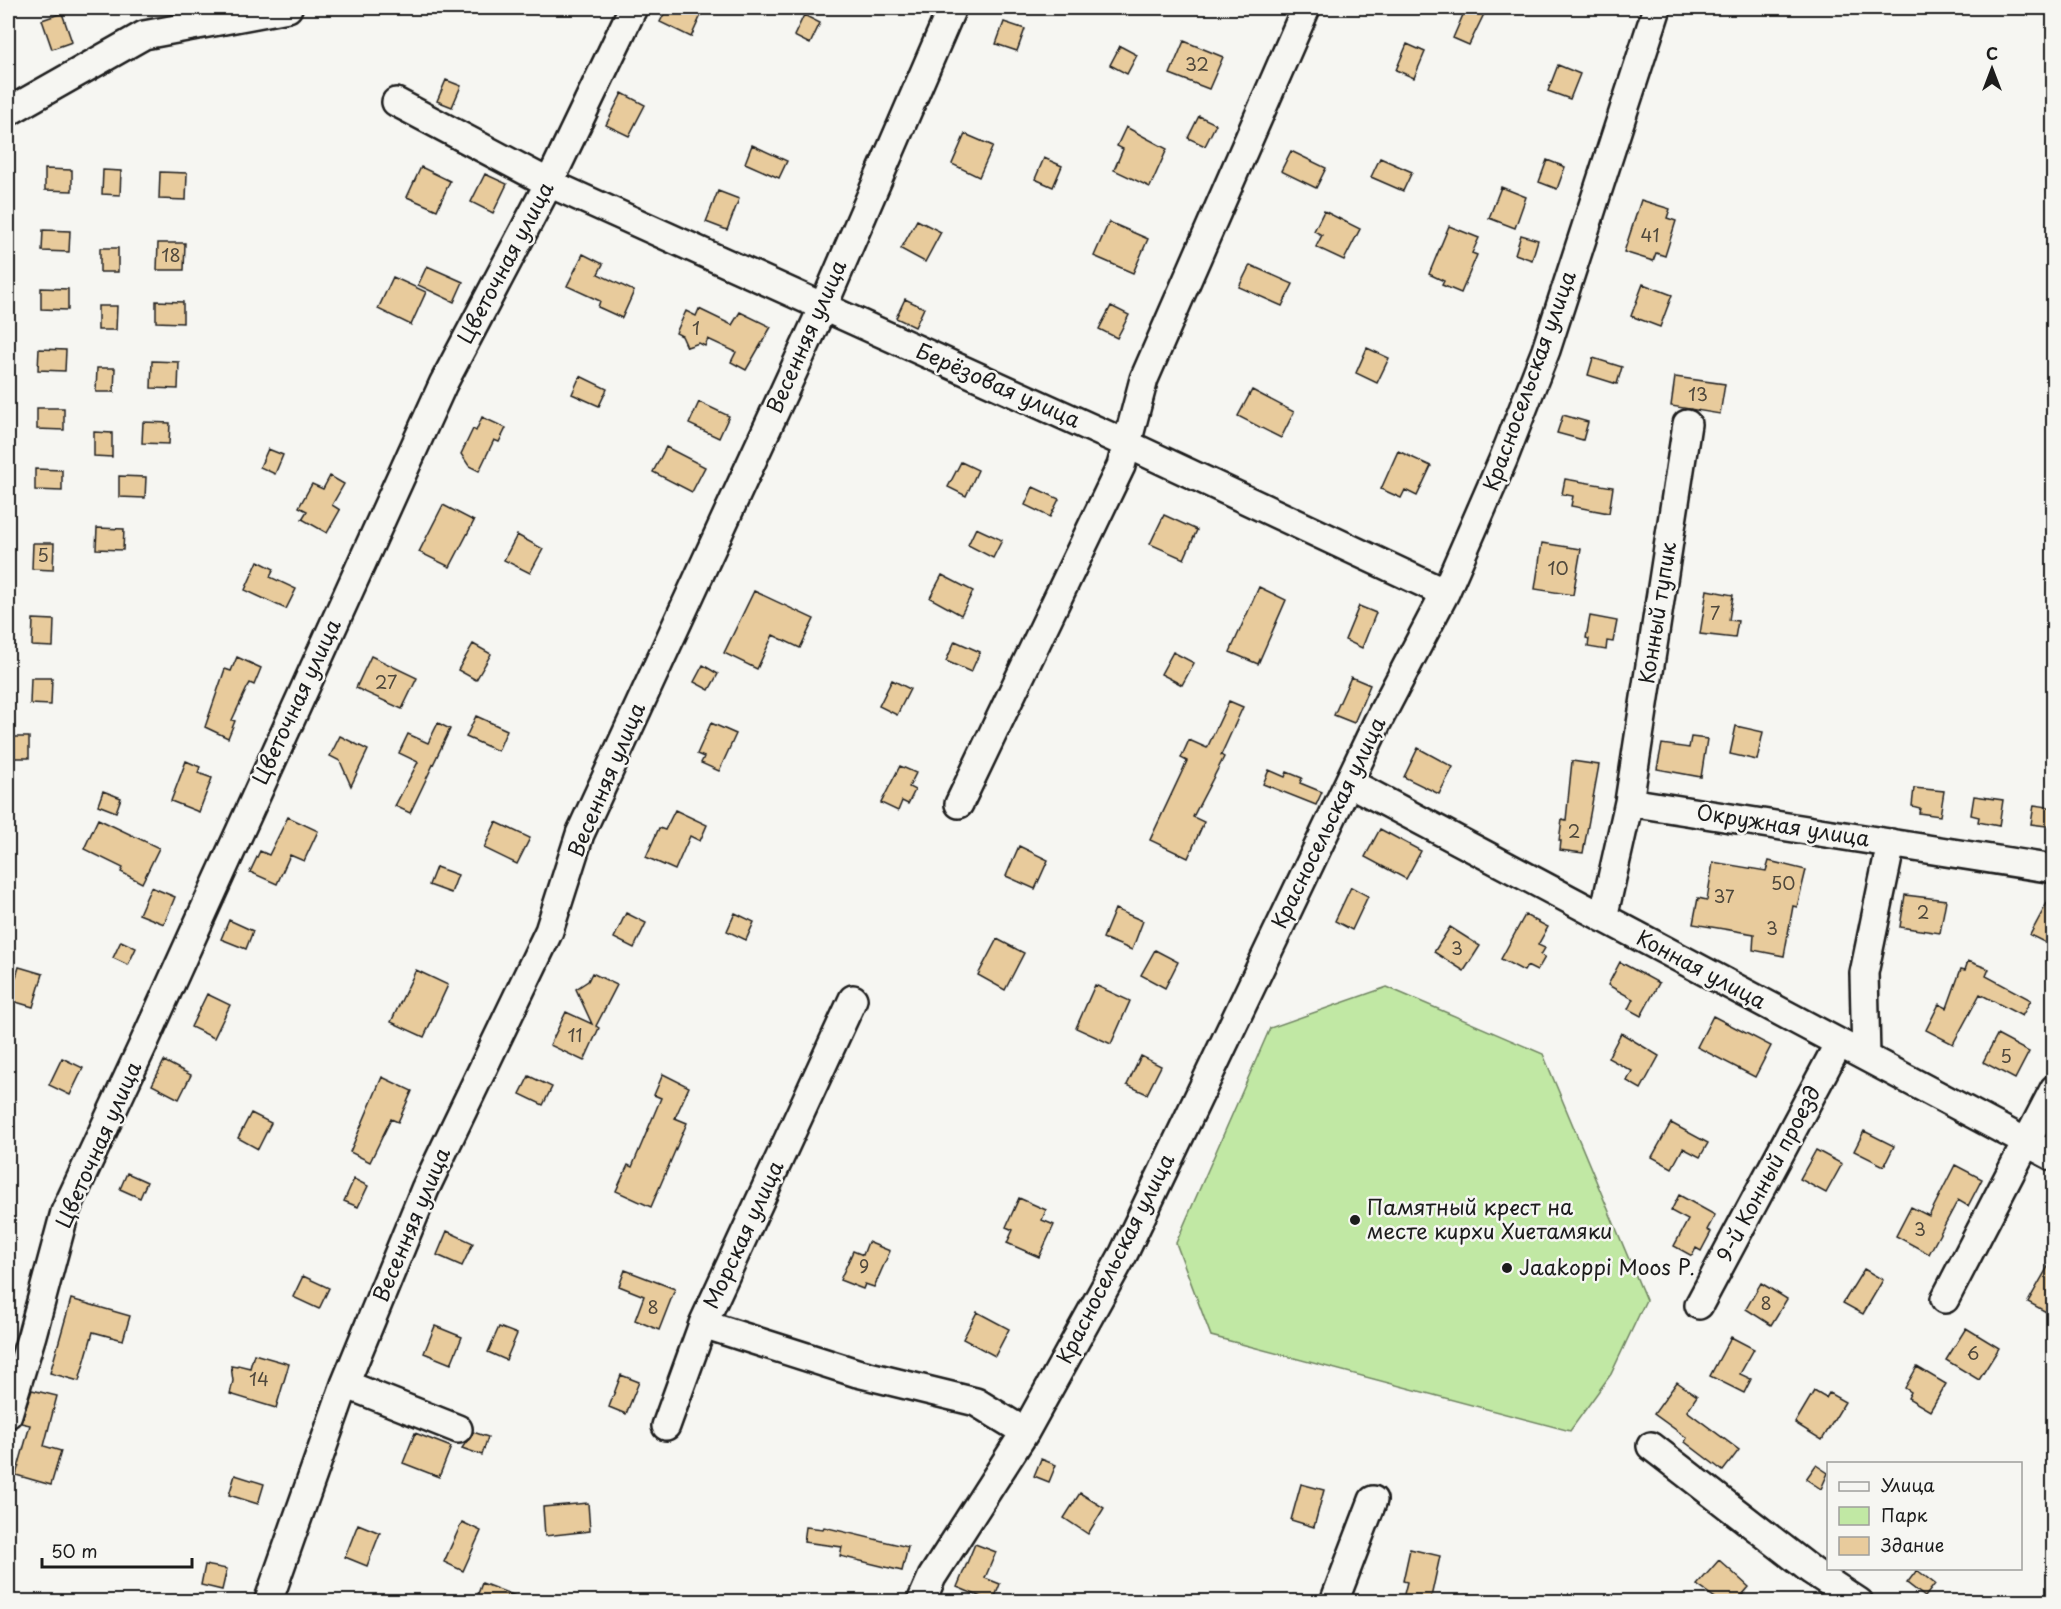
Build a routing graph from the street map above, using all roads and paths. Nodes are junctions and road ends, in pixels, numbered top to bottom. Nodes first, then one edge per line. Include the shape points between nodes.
1 (288, 8) edge
2 (633, 8) edge
3 (952, 8) edge
4 (1306, 8) edge
5 (1657, 8) edge
6 (396, 102) dead end
7 (8, 112) edge
8 (549, 183) junction
9 (823, 307) junction
10 (1687, 424) dead end
11 (1127, 444) junction
12 (1445, 593) junction
13 (1350, 783) junction
14 (1629, 802) junction
15 (959, 804) dead end
16 (1891, 843) junction
17 (2054, 869) edge
18 (1603, 918) junction
19 (853, 999) dead end
20 (1839, 1043) junction
21 (1866, 1057) junction
22 (2054, 1089) edge
23 (2025, 1142) junction
24 (2054, 1157) edge
25 (1945, 1299) dead end
26 (1699, 1305) dead end
27 (703, 1324) junction
28 (345, 1384) junction
29 (8, 1414) edge
30 (666, 1426) dead end
31 (458, 1429) dead end
32 (1025, 1432) junction
33 (1651, 1446) dead end
34 (1373, 1500) dead end
35 (268, 1602) edge
36 (921, 1602) edge
37 (1334, 1602) edge
38 (1859, 1602) edge

1 - 7 street via 144,35
2 - 8 street, Цветочная улица
3 - 9 street, Весенняя улица
4 - 11 street via 1144,379
5 - 12 street, Красносельская улица via 1545,350 1503,460
6 - 8 street, Берёзовая улица
8 - 9 street, Берёзовая улица
8 - 29 street, Цветочная улица via 443,384 65,1212
9 - 11 street, Берёзовая улица
9 - 28 street, Весенняя улица via 580,834 549,931 425,1189
10 - 14 street, Конный тупик
11 - 12 street, Берёзовая улица
11 - 15 street via 1121,466
12 - 13 street, Красносельская улица
13 - 18 street, Конная улица
13 - 32 street, Красносельская улица via 1124,1253
14 - 16 street, Окружная улица
14 - 18 street
16 - 17 street, Окружная улица
16 - 21 street via 1864,973
18 - 20 street, Конная улица
19 - 27 street, Морская улица
20 - 21 street, Конная улица
20 - 26 street, 9-й Конный проезд
21 - 23 street, Конная улица
22 - 23 street
23 - 24 street, Конная улица
23 - 25 street
27 - 30 street
27 - 32 street, Морская улица via 857,1373 976,1402
28 - 31 street
28 - 35 street, Весенняя улица
32 - 36 street, Красносельская улица via 932,1577
33 - 38 street via 1812,1571
34 - 37 street

